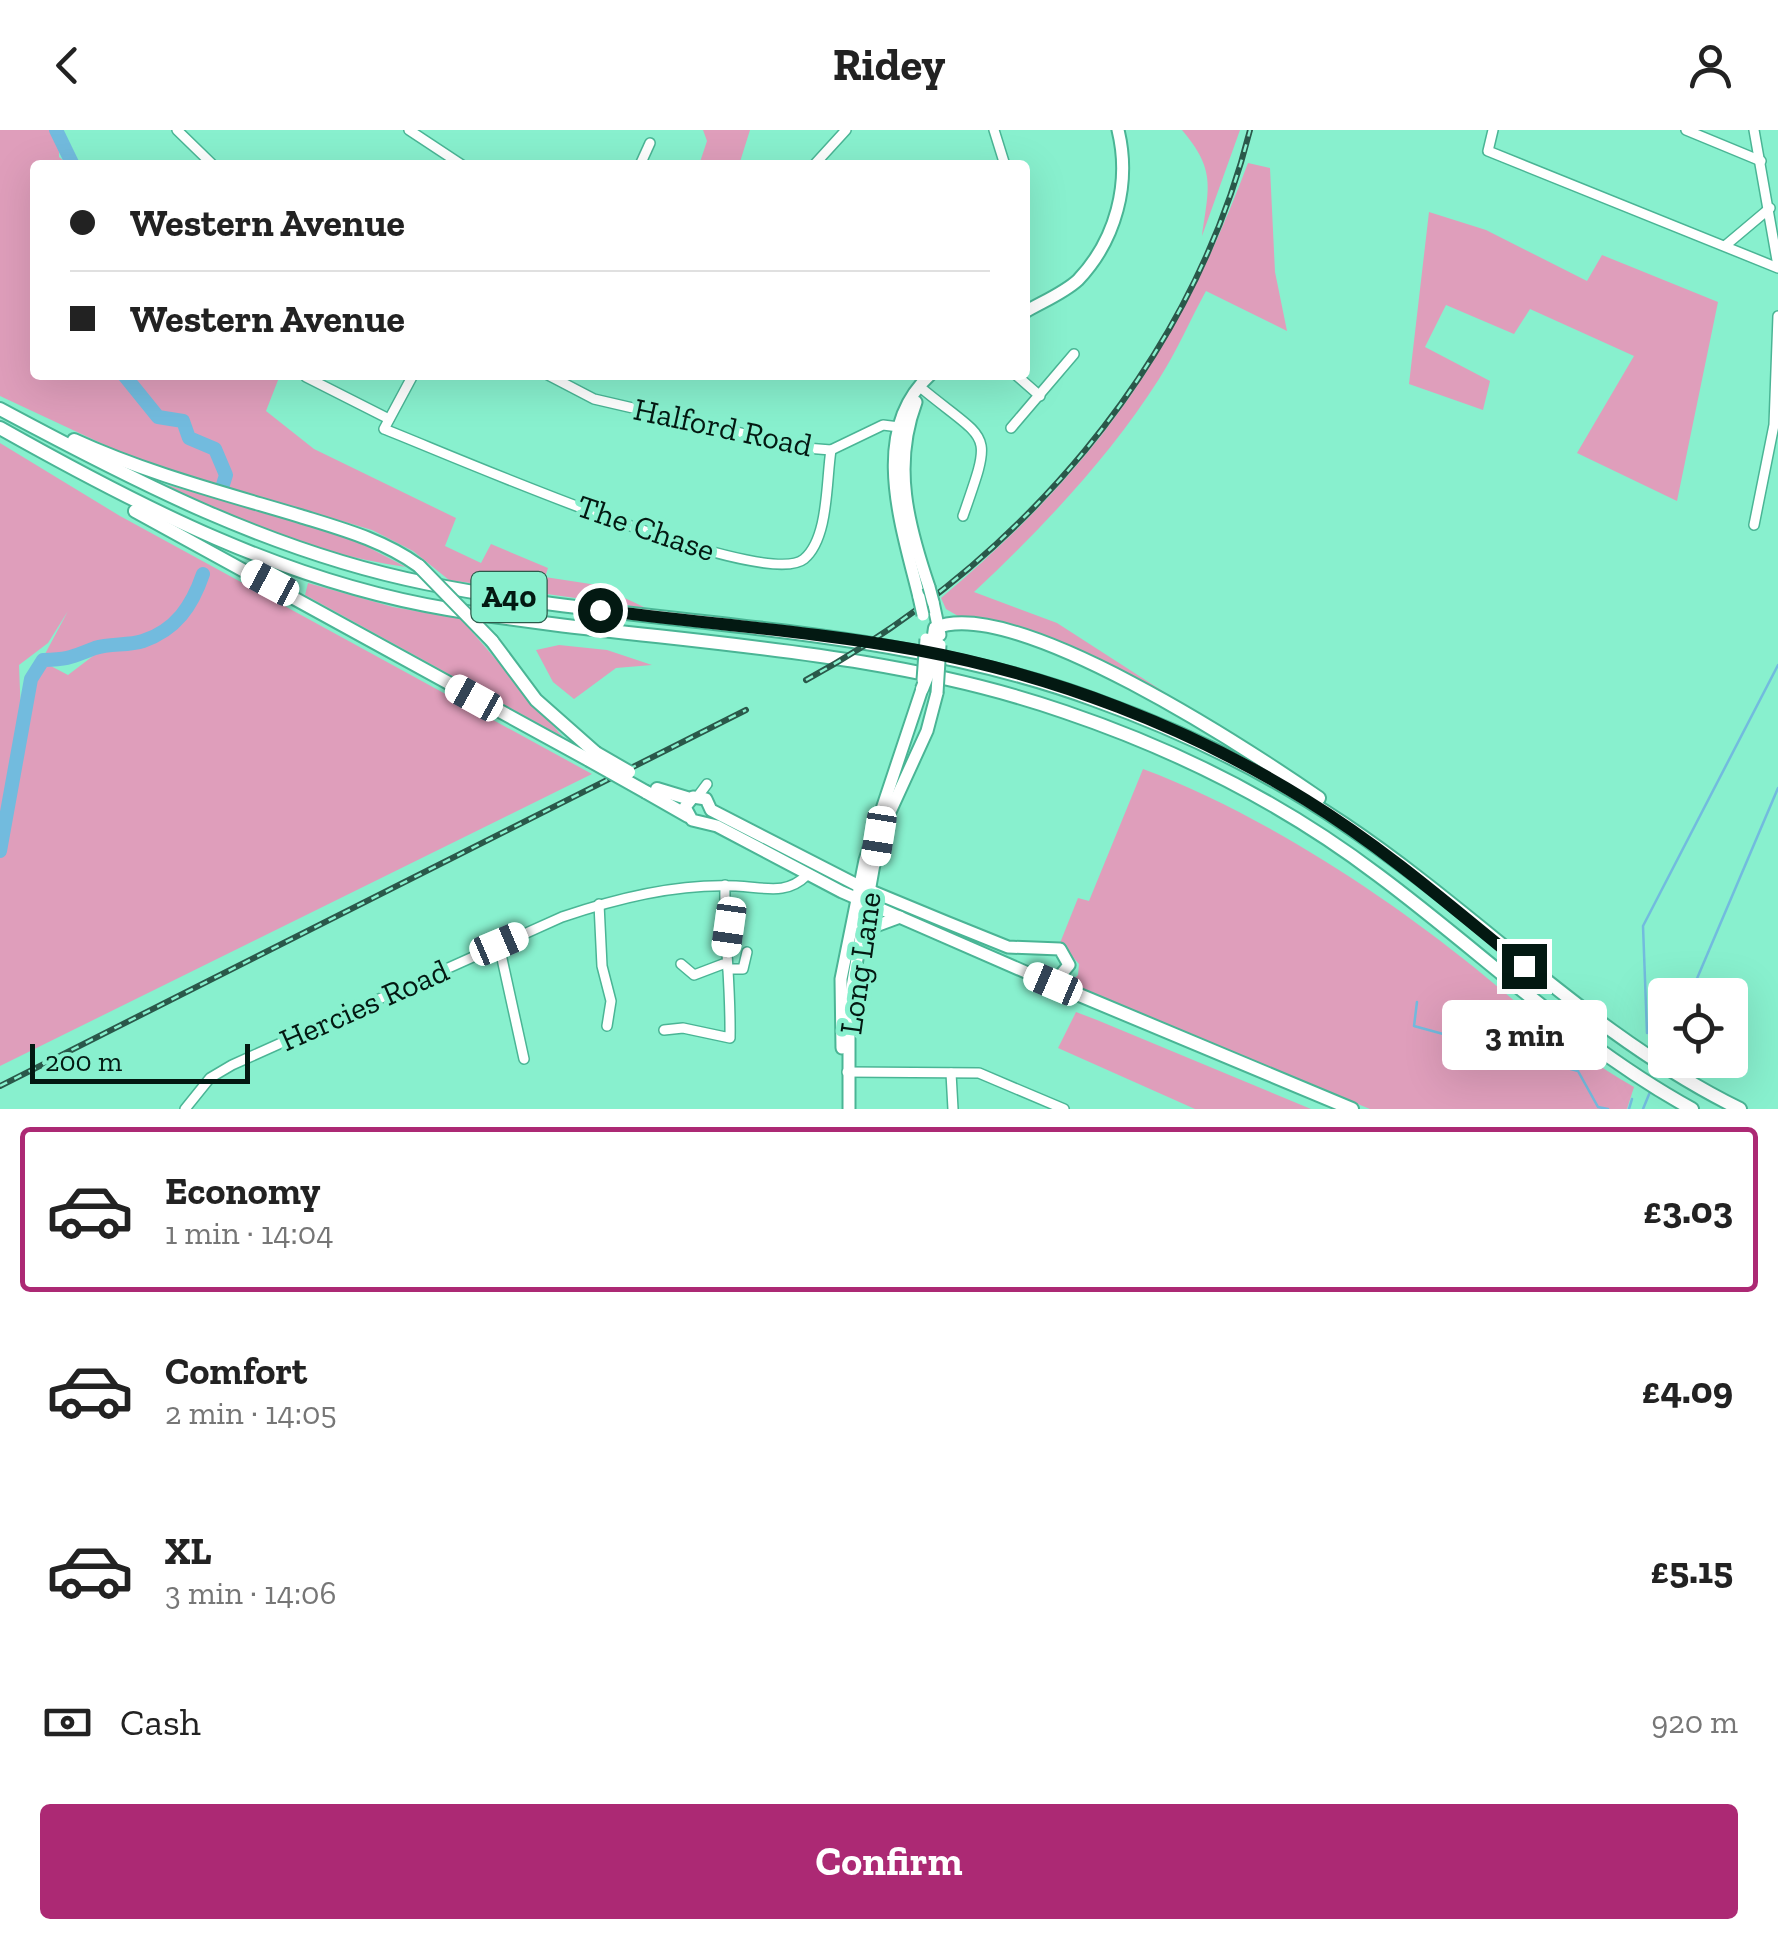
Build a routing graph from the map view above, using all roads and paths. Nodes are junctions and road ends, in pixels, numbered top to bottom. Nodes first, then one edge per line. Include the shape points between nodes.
1 (177, 130) edge
2 (409, 130) edge
3 (846, 130) edge
4 (994, 130) edge
5 (1118, 130) edge
6 (1493, 130) edge
7 (1686, 130) edge
8 (1754, 130) edge
9 (650, 143) dead end
10 (208, 160) edge
11 (454, 160) edge
12 (642, 160) edge
13 (819, 160) edge
14 (1003, 160) edge
15 (1761, 161) junction
16 (1770, 208) junction
17 (1776, 230) edge
18 (1726, 245) junction
19 (1777, 256) edge
20 (1762, 259) junction
21 (1778, 267) edge
22 (1030, 309) edge
23 (1778, 316) edge
24 (1074, 354) dead end
25 (313, 380) edge
26 (409, 380) edge
27 (558, 380) edge
28 (1022, 380) edge
29 (921, 382) edge
30 (1040, 396) junction
31 (0, 406) edge
32 (387, 424) junction
33 (899, 427) junction
34 (1012, 428) dead end
35 (0, 429) edge
36 (831, 450) junction
37 (963, 516) dead end
38 (1754, 525) dead end
39 (924, 590) junction
40 (939, 626) junction
41 (933, 642) junction
42 (922, 689) joint
43 (592, 756) junction
44 (710, 786) dead end
45 (648, 789) junction
46 (702, 802) junction
47 (688, 816) junction
48 (702, 821) junction
49 (1386, 854) junction
50 (865, 860) junction
51 (792, 867) junction
52 (833, 869) junction
53 (807, 874) junction
54 (725, 885) junction
55 (791, 885) junction
56 (864, 894) junction
57 (599, 904) junction
58 (900, 917) junction
59 (862, 930) junction
60 (499, 944) junction
61 (747, 952) dead end
62 (681, 964) dead end
63 (726, 966) junction
64 (1053, 984) junction
65 (607, 1026) dead end
66 (664, 1030) dead end
67 (524, 1059) dead end
68 (847, 1072) junction
69 (951, 1073) junction
70 (185, 1109) edge
71 (849, 1109) edge
72 (953, 1109) edge
73 (1064, 1109) edge
74 (1352, 1109) edge
75 (1692, 1109) edge
76 (1740, 1109) edge

1 - 10 street
2 - 11 street
3 - 13 street
4 - 14 street
5 - 22 main road via 1125,157 1108,240 1076,282
6 - 18 street via 1488,151
7 - 15 street
8 - 15 street
9 - 12 street
15 - 16 street
16 - 17 street
16 - 18 street
17 - 19 street
18 - 20 street
19 - 20 street
19 - 21 street
20 - 21 street
23 - 38 street via 1774,425
24 - 30 street
25 - 32 street, The Chase
26 - 32 street
27 - 36 street, Halford Road via 594,399
28 - 30 street
29 - 33 main road, Long Lane
29 - 37 street via 982,438 986,452
29 - 39 main road, Long Lane via 905,441 904,479
30 - 34 street
31 - 43 highway, bridge via 130,464 330,523 420,566
31 - 49 highway, A40 via 196,508 312,554 379,572 561,605 904,648 1048,684 1222,754 1304,798
32 - 36 street, The Chase via 690,548 779,567 806,558 817,541
33 - 36 street, Halford Road via 883,425
33 - 39 main road, Long Lane via 896,502
35 - 43 highway via 134,511
35 - 75 highway, A40 via 181,525 335,582 448,609 892,667 965,682 1140,740 1292,815 1388,882 1626,1070
39 - 40 main road, Long Lane, bridge
39 - 41 main road, Long Lane, bridge via 923,615
40 - 41 highway
40 - 49 highway via 1006,632 1106,670 1272,766
41 - 42 highway, bridge
41 - 56 main road, Long Lane, bridge via 937,693 927,731 879,836
42 - 50 main road, Long Lane
43 - 45 highway, bridge
44 - 46 street
45 - 46 highway
45 - 47 highway
46 - 47 main road
46 - 48 main road
46 - 52 main road
47 - 48 main road
48 - 51 main road
49 - 76 highway, A40 via 1571,1004
50 - 52 main road
50 - 56 main road, Long Lane
51 - 53 main road
51 - 55 street
52 - 56 main road
53 - 55 street
53 - 56 main road
54 - 55 street, Hercies Road
54 - 57 street, Hercies Road
54 - 63 street
56 - 58 main road
56 - 59 main road, Long Lane
56 - 64 main road via 1008,946 1060,949 1070,965
56 - 68 main road, Long Lane via 841,979
57 - 60 street, Hercies Road
57 - 65 street
58 - 59 main road
58 - 64 main road
59 - 68 main road, Long Lane via 849,1004
60 - 67 street
60 - 70 street, Hercies Road via 232,1066 210,1078
61 - 63 street via 743,969
62 - 63 street via 694,975
63 - 66 street via 732,978 730,1038
64 - 74 highway
68 - 69 street
68 - 71 main road, Long Lane
69 - 72 street
69 - 73 street via 979,1074

